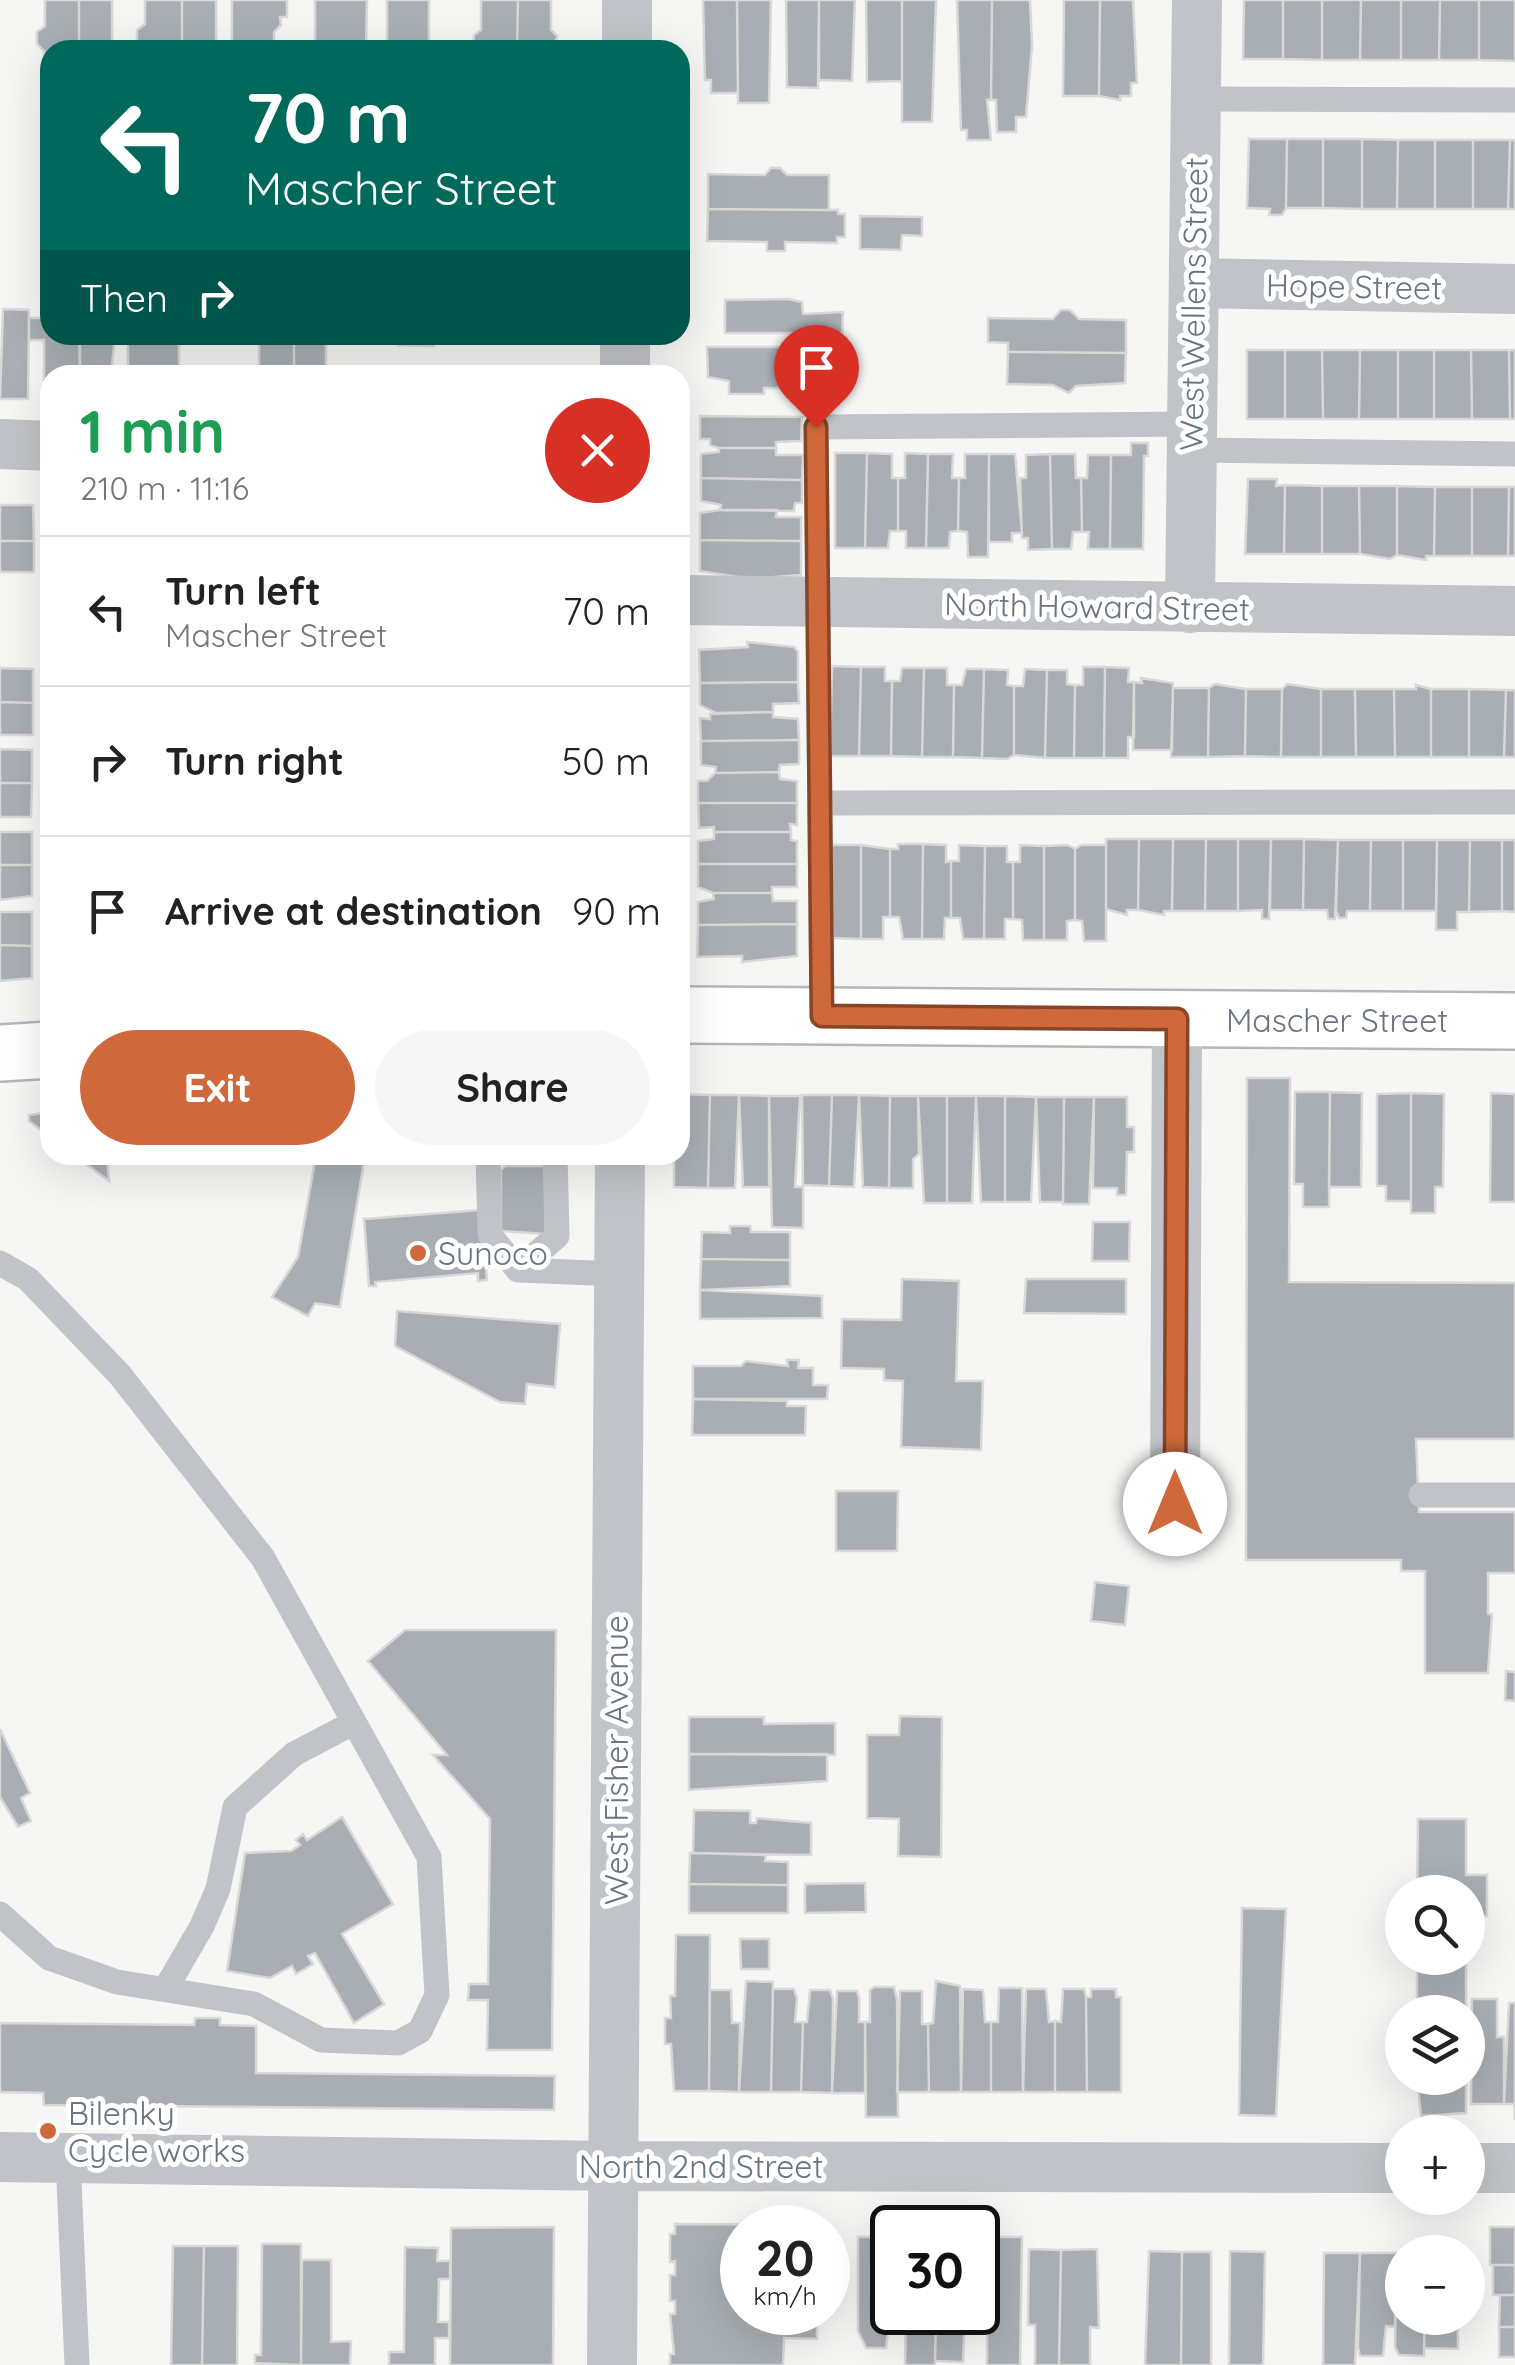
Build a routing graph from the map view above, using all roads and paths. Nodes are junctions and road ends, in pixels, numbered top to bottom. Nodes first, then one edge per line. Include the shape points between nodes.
1 (627, 0) edge
2 (1197, 0) edge
3 (627, 40) edge
4 (1196, 99) junction
5 (1515, 100) edge
6 (1194, 283) junction
7 (1515, 289) edge
8 (1192, 437) junction
9 (0, 444) edge
10 (40, 446) edge
11 (1515, 454) edge
12 (690, 600) edge
13 (818, 602) junction
14 (1190, 608) junction
15 (1515, 610) edge
16 (820, 802) junction
17 (1515, 802) edge
18 (690, 1015) edge
19 (822, 1016) junction
20 (1177, 1019) junction
21 (1515, 1021) edge
22 (40, 1051) edge
23 (0, 1053) edge
24 (488, 1165) edge
25 (556, 1165) edge
26 (620, 1165) edge
27 (0, 1262) edge
28 (518, 1270) junction
29 (620, 1274) junction
30 (1421, 1495) dead end
31 (1515, 1495) edge
32 (1175, 1504) dead end
33 (353, 1723) junction
34 (0, 1914) edge
35 (166, 1988) junction
36 (0, 2157) edge
37 (68, 2158) junction
38 (614, 2166) junction
39 (1385, 2168) edge
40 (1485, 2168) edge
41 (1515, 2168) edge
42 (77, 2365) edge
43 (612, 2365) edge

1 - 3 street
2 - 4 street, West Wellens Street
4 - 5 lane
4 - 6 street, West Wellens Street
6 - 7 street, Hope Street
6 - 8 street, West Wellens Street
8 - 11 lane
8 - 13 lane via 816,427
8 - 14 street, West Wellens Street
9 - 10 street
12 - 13 street, North Howard Street
13 - 14 street, North Howard Street
13 - 16 lane
14 - 15 street, North Howard Street
16 - 17 lane
16 - 19 lane
18 - 19 street, Mascher Street
19 - 20 street, Mascher Street
20 - 21 street, Mascher Street
20 - 32 street
22 - 23 street
24 - 28 lane via 490,1235
25 - 28 lane via 557,1236
26 - 29 street, West Fisher Avenue
27 - 33 lane via 28,1279 120,1375 264,1558
28 - 29 lane
29 - 38 street, West Fisher Avenue
30 - 31 lane
33 - 35 lane via 294,1754 235,1807 218,1889
33 - 35 lane via 429,1858 437,1995 420,2031 398,2043 321,2040 254,2004
34 - 35 lane via 50,1958 118,1982
36 - 37 street, North 2nd Street
37 - 38 street, North 2nd Street
37 - 42 lane
38 - 39 street, North 2nd Street
38 - 43 street, West Fisher Avenue
40 - 41 street

